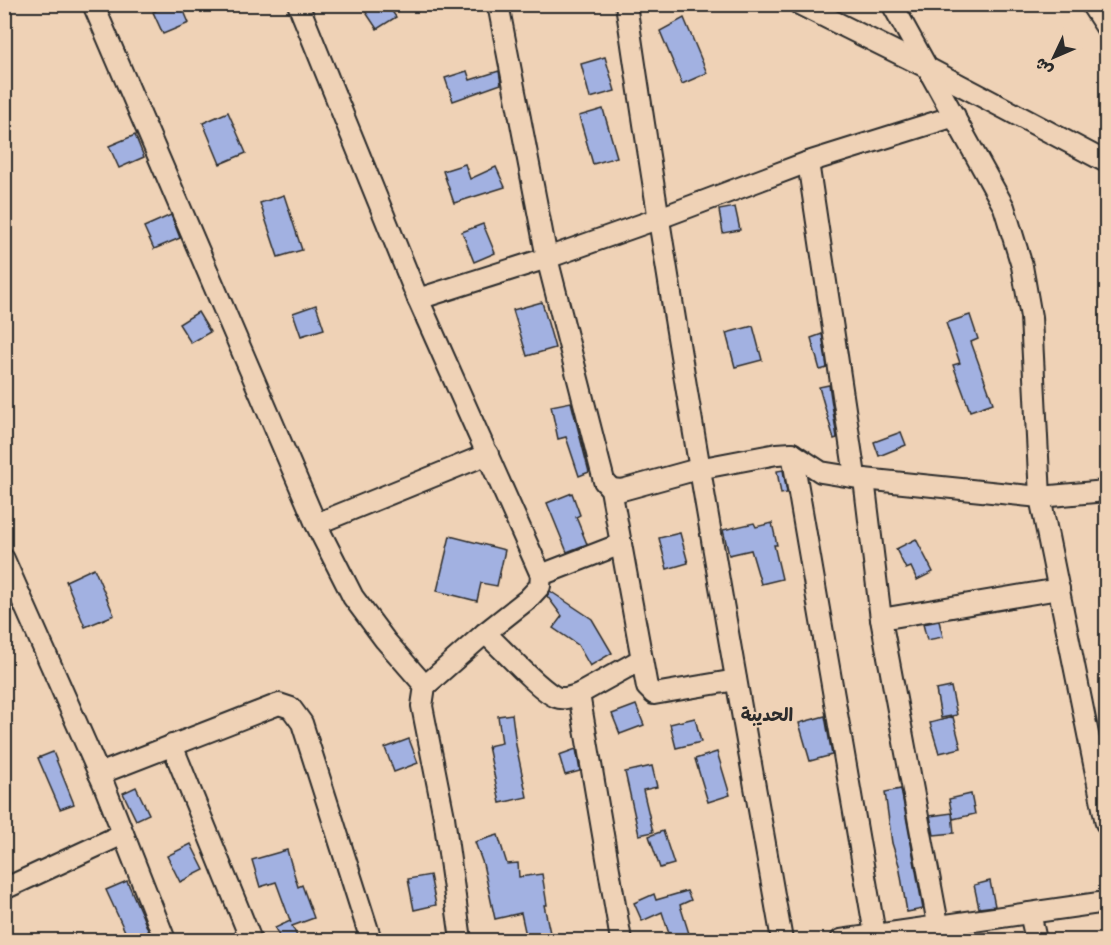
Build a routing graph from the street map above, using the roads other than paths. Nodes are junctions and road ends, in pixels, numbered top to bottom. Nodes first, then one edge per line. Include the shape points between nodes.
1 (93, 4) edge
2 (298, 4) edge
3 (498, 4) edge
4 (626, 4) edge
5 (800, 4) edge
6 (892, 4) edge
7 (1092, 4) edge
8 (1107, 27) edge
9 (926, 67) junction
10 (955, 116) junction
11 (808, 162) junction
12 (1107, 162) edge
13 (657, 219) junction
14 (547, 258) junction
15 (418, 299) junction
16 (792, 453) junction
17 (488, 454) junction
18 (698, 469) junction
19 (860, 477) junction
20 (611, 489) junction
21 (1107, 491) edge
22 (1040, 497) junction
23 (316, 524) junction
24 (621, 544) junction
25 (4, 559) edge
26 (541, 574) junction
27 (1059, 589) junction
28 (881, 619) junction
29 (485, 633) junction
30 (642, 659) junction
31 (736, 680) junction
32 (425, 686) junction
33 (579, 694) junction
34 (172, 745) junction
35 (99, 774) junction
36 (1107, 823) edge
37 (123, 834) junction
38 (4, 889) edge
39 (1107, 902) edge
40 (1030, 913) junction
41 (940, 933) edge
42 (876, 938) edge
43 (165, 940) edge
44 (251, 940) edge
45 (370, 940) edge
46 (461, 940) edge
47 (621, 940) edge
48 (782, 940) edge
49 (841, 940) edge
50 (1036, 940) edge

1 - 23 street
2 - 15 street
3 - 14 street
4 - 13 street
5 - 9 street
6 - 9 street
7 - 8 street
9 - 10 street
9 - 12 street
10 - 11 street
10 - 22 street via 1005,207 1023,266 1031,317
11 - 13 street
11 - 19 street
13 - 14 street
13 - 18 street
14 - 15 street
14 - 20 street via 604,482
15 - 17 street
16 - 18 street
16 - 19 street via 820,472
16 - 42 street
17 - 23 street
17 - 26 street
18 - 20 street via 622,490
18 - 31 street
19 - 22 street
19 - 28 street
20 - 24 street
21 - 22 street
22 - 27 street
23 - 32 street via 353,597
24 - 26 street
24 - 30 street
25 - 35 street
26 - 29 street via 540,586 528,599
27 - 28 street
27 - 36 street
28 - 41 street
29 - 32 street
29 - 33 street via 557,698
30 - 31 street via 647,687 654,694
30 - 33 street
31 - 48 street
32 - 46 street via 422,706 444,817
33 - 47 street
34 - 35 street
34 - 44 street
34 - 45 street via 279,704 291,708 302,723
35 - 37 street
37 - 38 street
37 - 43 street
39 - 40 street
40 - 41 street
40 - 50 street
41 - 42 street
42 - 49 street

